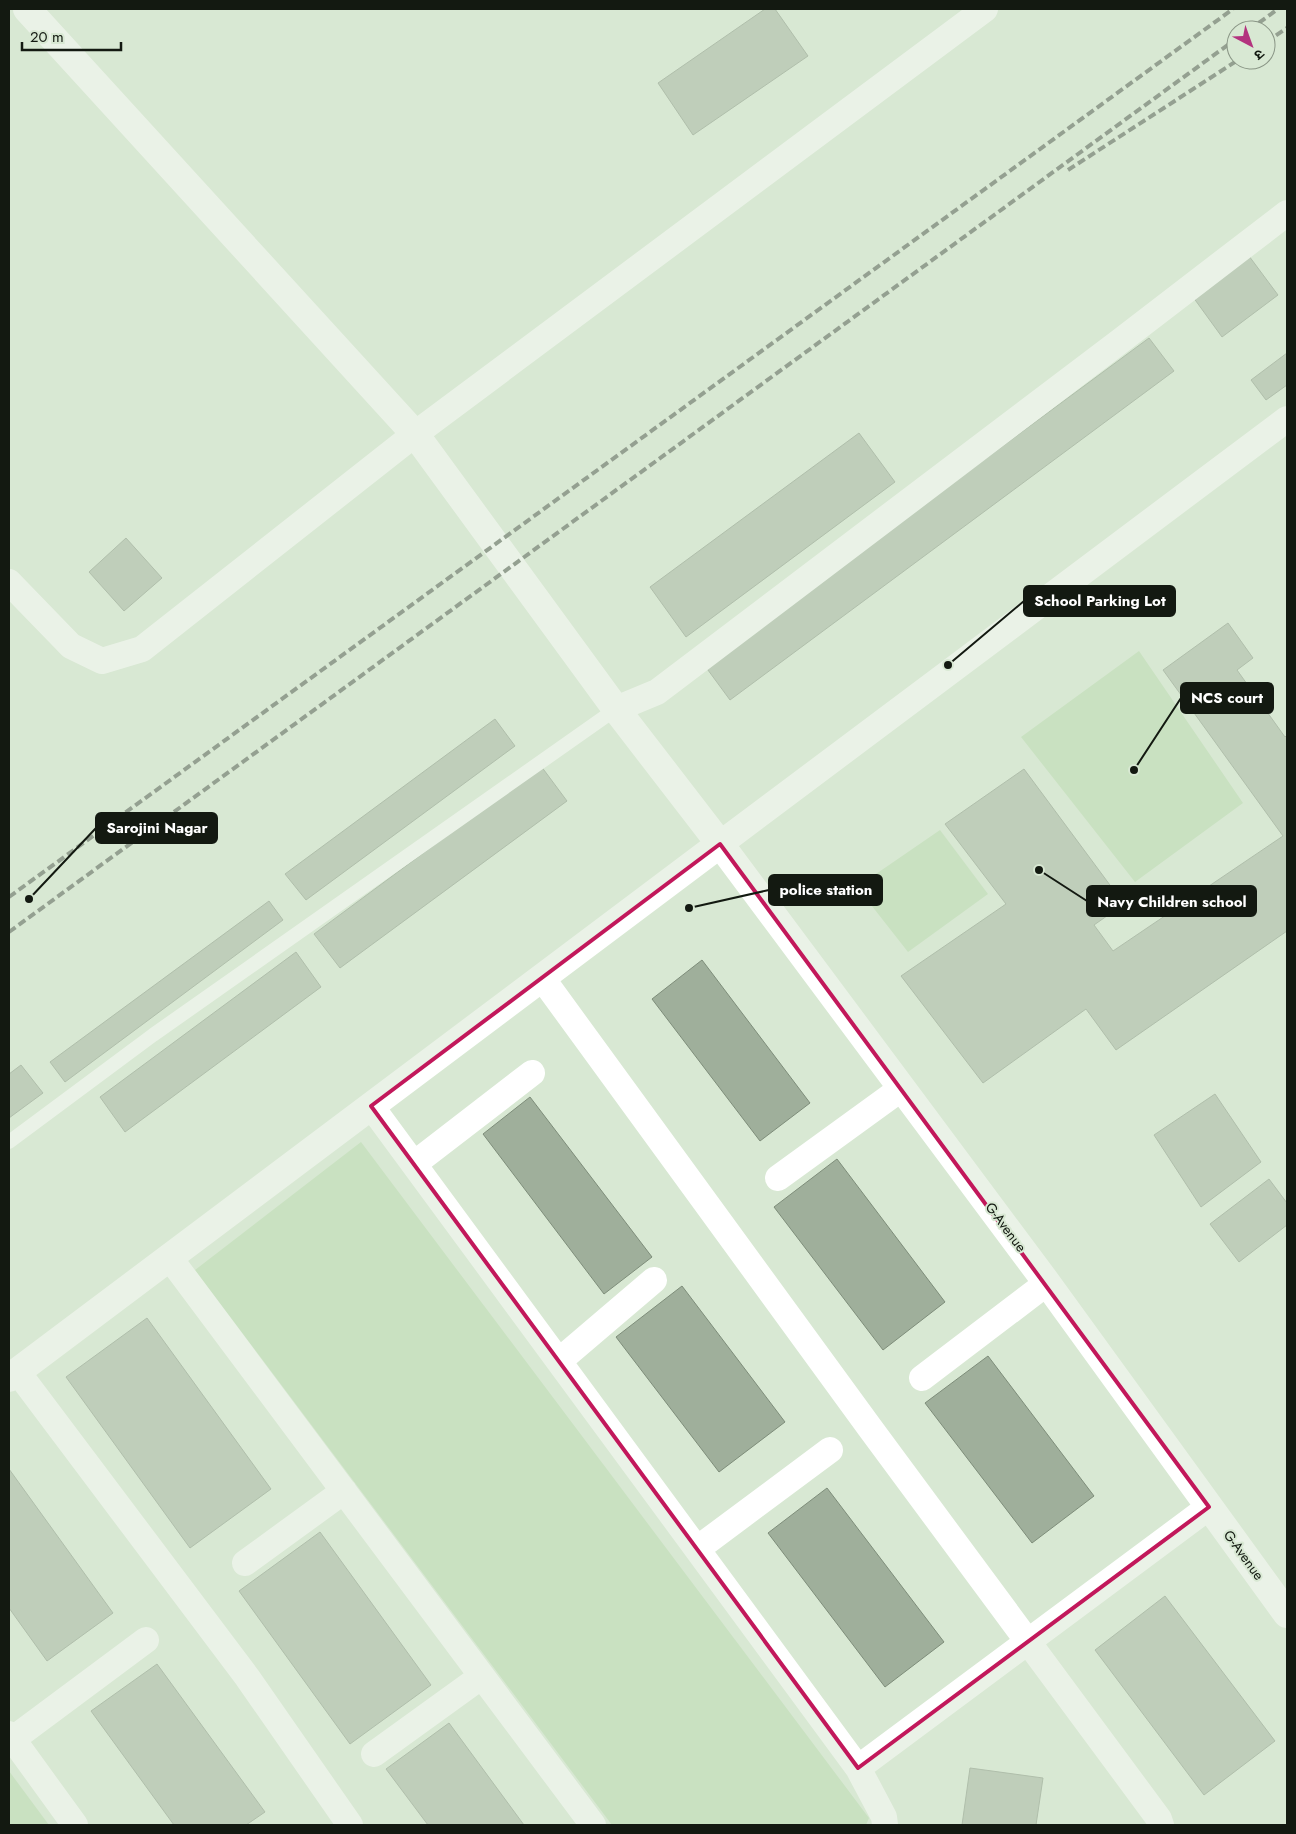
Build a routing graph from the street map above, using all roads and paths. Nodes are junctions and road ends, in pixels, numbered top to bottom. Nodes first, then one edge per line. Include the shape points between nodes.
1 (27, 9) edge
2 (985, 9) edge
3 (1283, 224) edge
4 (1287, 419) edge
5 (415, 434) junction
6 (9, 582) edge
7 (616, 709) junction
8 (720, 844) junction
9 (542, 978) junction
10 (532, 1073) dead end
11 (902, 1088) junction
12 (371, 1106) junction
13 (9, 1142) edge
14 (414, 1164) junction
15 (778, 1178) dead end
16 (169, 1257) junction
17 (654, 1280) dead end
18 (1048, 1284) junction
19 (559, 1361) junction
20 (13, 1374) edge
21 (922, 1378) dead end
22 (830, 1450) dead end
23 (344, 1491) junction
24 (1209, 1507) junction
25 (697, 1549) junction
26 (245, 1563) dead end
27 (1287, 1614) edge
28 (146, 1640) dead end
29 (1029, 1641) junction
30 (482, 1676) junction
31 (11, 1737) edge
32 (374, 1754) dead end
33 (858, 1768) junction
34 (74, 1825) edge
35 (350, 1825) edge
36 (594, 1825) edge
37 (885, 1825) edge
38 (1161, 1825) edge

1 - 5 street, G-Avenue
2 - 5 street
3 - 7 street via 657,692
4 - 8 street
5 - 6 street via 142,649 102,661 72,646
5 - 7 street, G-Avenue
7 - 8 street, G-Avenue
7 - 13 lane via 152,1035
8 - 9 street
8 - 11 street, G-Avenue
9 - 12 street
9 - 29 street
10 - 14 street
11 - 15 street
11 - 18 street, G-Avenue
12 - 14 street
12 - 16 street
14 - 19 street
16 - 20 street
16 - 23 street
17 - 19 street
18 - 21 street
18 - 24 street, G-Avenue
19 - 25 street
20 - 35 street via 247,1677
22 - 25 street
23 - 26 street
23 - 30 street
24 - 27 street, G-Avenue
24 - 29 street
25 - 33 street
28 - 31 street
29 - 33 street
29 - 38 street
30 - 32 street
30 - 36 street
31 - 34 street
33 - 37 street via 884,1817

